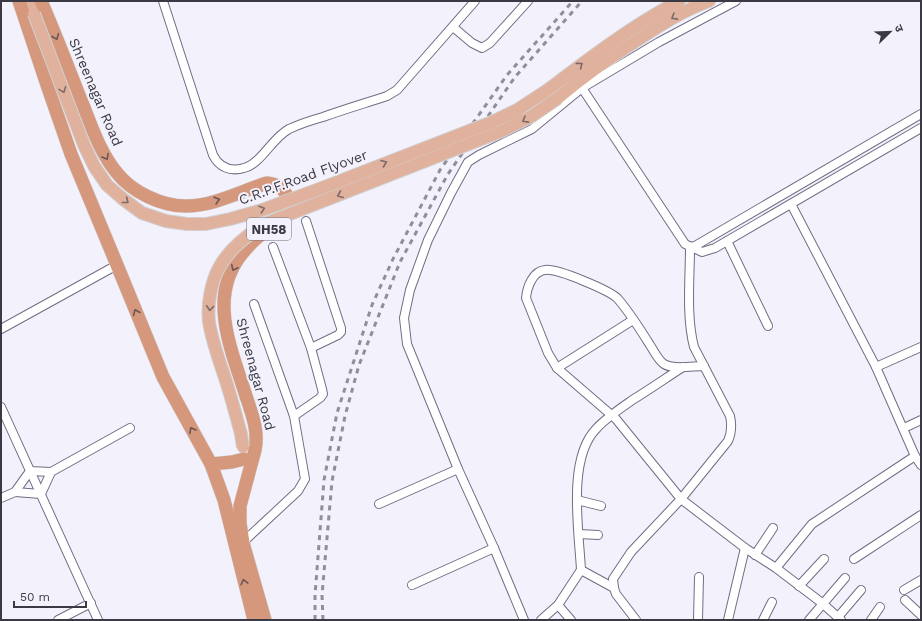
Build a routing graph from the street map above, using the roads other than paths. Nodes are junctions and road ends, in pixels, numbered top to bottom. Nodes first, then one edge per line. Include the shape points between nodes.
1 (19, 1) edge
2 (28, 1) edge
3 (41, 1) edge
4 (163, 1) edge
5 (476, 1) edge
6 (528, 1) edge
7 (678, 1) edge
8 (709, 1) edge
9 (736, 1) edge
10 (453, 27) junction
11 (582, 88) junction
12 (921, 114) edge
13 (921, 128) edge
14 (791, 204) junction
15 (306, 221) dead end
16 (727, 241) junction
17 (273, 247) dead end
18 (690, 247) junction
19 (117, 265) junction
20 (254, 304) dead end
21 (633, 320) junction
22 (768, 326) dead end
23 (1, 329) edge
24 (921, 347) edge
25 (312, 348) junction
26 (704, 366) junction
27 (683, 367) junction
28 (876, 367) junction
29 (557, 368) junction
30 (1, 407) edge
31 (611, 415) junction
32 (294, 416) junction
33 (921, 420) edge
34 (130, 428) dead end
35 (904, 428) junction
36 (244, 453) junction
37 (915, 456) junction
38 (211, 464) junction
39 (921, 465) edge
40 (458, 469) junction
41 (30, 471) junction
42 (51, 472) junction
43 (248, 476) junction
44 (15, 492) junction
45 (41, 494) junction
46 (1, 498) edge
47 (681, 499) junction
48 (577, 500) junction
49 (380, 504) dead end
50 (601, 506) dead end
51 (921, 515) edge
52 (773, 528) dead end
53 (579, 534) junction
54 (598, 535) dead end
55 (239, 546) junction
56 (494, 548) junction
57 (745, 548) junction
58 (755, 555) junction
59 (824, 559) dead end
60 (854, 559) dead end
61 (776, 568) junction
62 (581, 570) junction
63 (699, 577) dead end
64 (845, 578) dead end
65 (921, 580) edge
66 (412, 585) dead end
67 (799, 586) junction
68 (614, 588) junction
69 (861, 590) dead end
70 (904, 590) dead end
71 (905, 600) dead end
72 (772, 602) dead end
73 (91, 603) junction
74 (822, 603) junction
75 (558, 605) junction
76 (880, 607) dead end
77 (921, 615) edge
78 (839, 619) edge
79 (58, 620) edge
80 (98, 620) edge
81 (254, 620) edge
82 (265, 620) edge
83 (524, 620) edge
84 (541, 620) edge
85 (571, 620) edge
86 (636, 620) edge
87 (698, 620) edge
88 (728, 620) edge
89 (763, 620) edge
90 (809, 620) edge
91 (871, 620) edge

1 - 19 highway, Shreenagar Road / NH58 via 71,154
2 -> 7 main road, C.R.P.F.Road Flyover, bridge via 84,145 107,185 142,213 166,221 187,224 206,224 262,210 492,122 549,89 625,33
3 -> 43 highway, Shreenagar Road / NH58 via 107,160 117,174 138,191 164,203 185,206 222,199 267,183 275,184 285,193 287,210 283,217 246,249 234,265 224,302 228,340 256,434 257,442
4 - 10 street via 213,155 217,162 233,169 252,166 288,130 387,96 397,90
5 - 10 street
6 - 10 street via 487,46 482,48
8 -> 36 main road, C.R.P.F.Road Flyover, bridge via 673,17 603,62 532,116 502,132 267,223 257,228 238,245 220,266 213,282 209,321
9 - 11 street via 659,42
11 - 18 street via 685,244
11 - 40 street via 532,129 468,162 428,240 410,290 404,318 406,344
12 - 18 street via 773,202
13 - 14 street
14 - 16 street
14 - 28 street
15 - 25 street via 341,328 338,335
16 - 18 street via 702,252
16 - 22 street
17 - 25 street
18 - 26 street via 691,338
19 - 23 street
38 -> 19 highway, Shreenagar Road / NH58 via 163,377
20 - 32 street
21 - 27 street via 661,362 671,367
21 - 29 street
21 - 29 street via 611,294 552,270 538,272 529,283 526,298 548,353
24 - 28 street
25 - 32 street via 323,394
26 - 27 street
26 - 47 street via 730,416 732,434
27 - 31 street
28 - 35 street
29 - 31 street
30 - 41 street
31 - 47 street
31 - 48 street via 595,429 580,456
32 - 55 street via 305,479 303,485
33 - 35 street
34 - 42 street
35 - 37 street
36 - 38 highway via 232,462
36 - 43 main road, C.R.P.F.Road Flyover
37 - 39 street
37 - 61 street via 812,524
38 - 55 highway, Shreenagar Road / NH58
40 - 49 street
40 - 56 street
41 - 42 street
41 - 44 street
41 - 45 street
42 - 45 street
43 - 55 highway, Shreenagar Road / NH58 via 240,513
44 - 45 street
44 - 46 street
45 - 73 street
47 - 57 street
47 - 68 street via 631,552 613,579
48 - 50 street
48 - 53 street
51 - 60 street
52 - 58 street
53 - 54 street
53 - 62 street
81 -> 55 highway, Shreenagar Road / NH58
55 - 82 highway, Shreenagar Road / NH58
56 - 66 street
56 - 83 street
57 - 58 street
57 - 88 street
58 - 61 street
59 - 67 street
61 - 67 street
62 - 68 street
62 - 75 street
63 - 87 street
64 - 74 street
65 - 70 street
67 - 74 street
68 - 86 street
69 - 78 street
71 - 77 street
72 - 89 street
73 - 79 street
73 - 80 street
74 - 78 street
74 - 90 street
75 - 84 street
75 - 85 street
76 - 91 street

